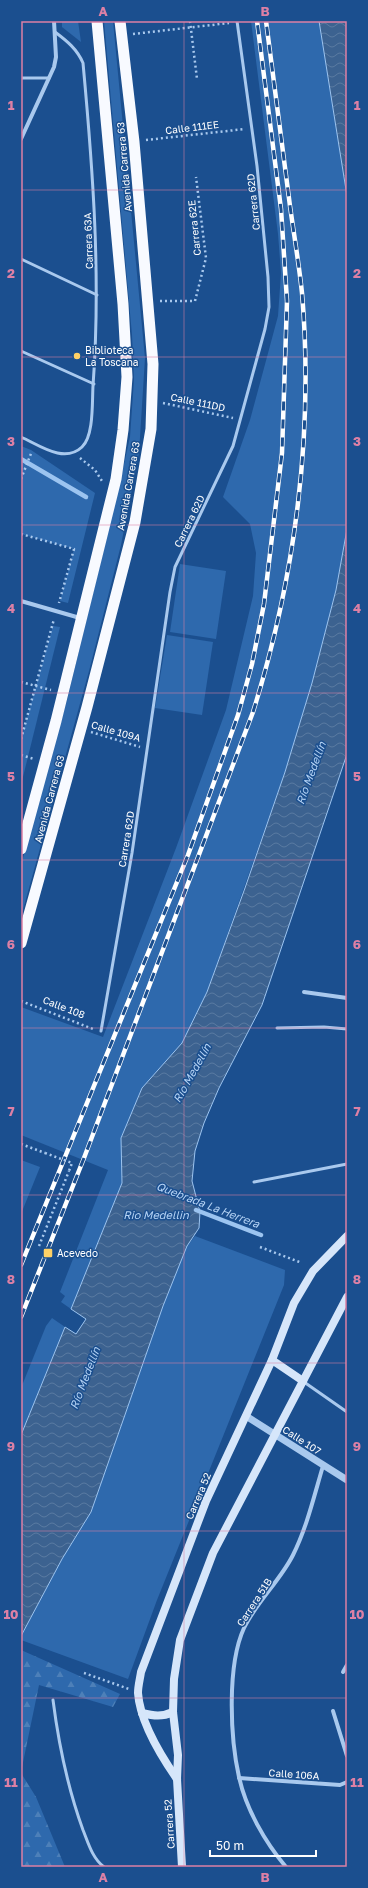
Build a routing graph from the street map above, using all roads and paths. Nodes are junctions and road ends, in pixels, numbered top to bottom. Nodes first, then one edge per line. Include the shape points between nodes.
1 (54, 21) edge
2 (97, 21) edge
3 (120, 21) edge
4 (190, 21) edge
5 (237, 22) edge
6 (190, 27) junction
7 (55, 32) junction
8 (122, 35) junction
9 (21, 78) edge
10 (50, 78) junction
11 (197, 79) dead end
12 (252, 128) junction
13 (21, 139) edge
14 (134, 142) junction
15 (196, 176) dead end
16 (21, 260) edge
17 (97, 295) junction
18 (148, 301) junction
19 (21, 351) edge
20 (94, 384) junction
21 (153, 401) junction
22 (241, 419) junction
23 (21, 437) edge
24 (31, 454) dead end
25 (72, 454) junction
26 (21, 478) edge
27 (104, 484) dead end
28 (21, 534) edge
29 (21, 601) edge
30 (57, 611) junction
31 (81, 618) junction
32 (21, 682) edge
33 (36, 686) junction
34 (53, 691) dead end
35 (81, 729) junction
36 (21, 739) edge
37 (147, 749) junction
38 (21, 755) edge
39 (35, 759) dead end
40 (21, 849) edge
41 (21, 943) edge
42 (304, 992) dead end
43 (347, 998) edge
44 (21, 1001) edge
45 (277, 1028) dead end
46 (347, 1029) edge
47 (101, 1032) joint
48 (21, 1144) edge
49 (347, 1164) edge
50 (254, 1182) dead end
51 (347, 1236) edge
52 (39, 1246) dead end
53 (260, 1246) dead end
54 (302, 1264) dead end
55 (347, 1297) edge
56 (343, 1311) edge
57 (272, 1360) junction
58 (303, 1381) junction
59 (347, 1412) edge
60 (246, 1416) junction
61 (274, 1434) junction
62 (323, 1466) junction
63 (347, 1480) edge
64 (347, 1665) edge
65 (343, 1672) dead end
66 (84, 1673) dead end
67 (129, 1689) dead end
68 (53, 1700) dead end
69 (333, 1711) dead end
70 (173, 1712) junction
71 (142, 1713) junction
72 (347, 1756) edge
73 (239, 1778) junction
74 (177, 1779) junction
75 (347, 1782) edge
76 (104, 1867) edge
77 (182, 1867) edge
78 (286, 1867) edge

1 - 7 street
2 - 31 highway, Avenida Carrera 63 via 123,304 126,377 123,430 116,479
3 - 8 highway, Avenida Carrera 63
4 - 6 path
5 - 6 path
5 - 12 lane, Carrera 62D
6 - 8 path
6 - 11 path
7 - 10 street via 56,56
7 - 17 lane, Carrera 63A via 76,50 83,63 94,178
8 - 14 highway, Avenida Carrera 63
9 - 10 lane
10 - 13 street
12 - 14 path, Calle 111EE
12 - 22 lane, Carrera 62D via 269,307
14 - 18 highway, Avenida Carrera 63
15 - 18 path, Carrera 62E via 206,258 195,301
16 - 17 lane
17 - 20 lane, Carrera 63A
18 - 21 highway, Avenida Carrera 63
19 - 20 lane
20 - 25 lane, Carrera 63A via 86,443
21 - 22 path, Calle 111DD
21 - 35 highway, Avenida Carrera 63 via 135,522
22 - 37 lane, Carrera 62D via 233,446 175,567
23 - 25 lane via 57,454
24 - 26 path
25 - 27 path via 84,460
28 - 30 path via 74,549
29 - 30 street
30 - 31 street
30 - 33 path
31 - 40 highway, Avenida Carrera 63
32 - 33 path
33 - 34 path
33 - 36 path
35 - 37 path, Calle 109A
35 - 41 highway, Avenida Carrera 63
37 - 47 lane, Carrera 62D
38 - 39 path
42 - 43 street
44 - 47 path, Calle 108
45 - 46 lane
48 - 52 path, bridge via 72,1163
49 - 50 lane
51 - 57 main road, Carrera 52 via 313,1271 294,1303
53 - 54 path
55 - 56 main road, Carrera 52
56 - 58 main road, Carrera 52
57 - 58 main road
57 - 60 main road, Carrera 52
58 - 59 lane
58 - 61 main road, Carrera 52
60 - 61 street, Calle 107
60 - 71 main road, Carrera 52 via 206,1501 141,1672 138,1693
61 - 62 street, Calle 107
61 - 70 main road, Carrera 52 via 213,1553 196,1594 180,1640 174,1679
62 - 63 street, Calle 107
62 - 73 street, Carrera 51B via 293,1555 244,1627 236,1651 232,1683
64 - 65 street
66 - 67 path
68 - 76 lane via 59,1749 72,1800 90,1849
69 - 72 street
70 - 71 main road via 165,1716
70 - 74 main road, Carrera 52 via 178,1755
71 - 74 main road, Carrera 52 via 161,1757
73 - 75 street, Calle 106A via 340,1785
73 - 78 street, Carrera 51B via 254,1817 273,1852
74 - 77 main road, Carrera 52

